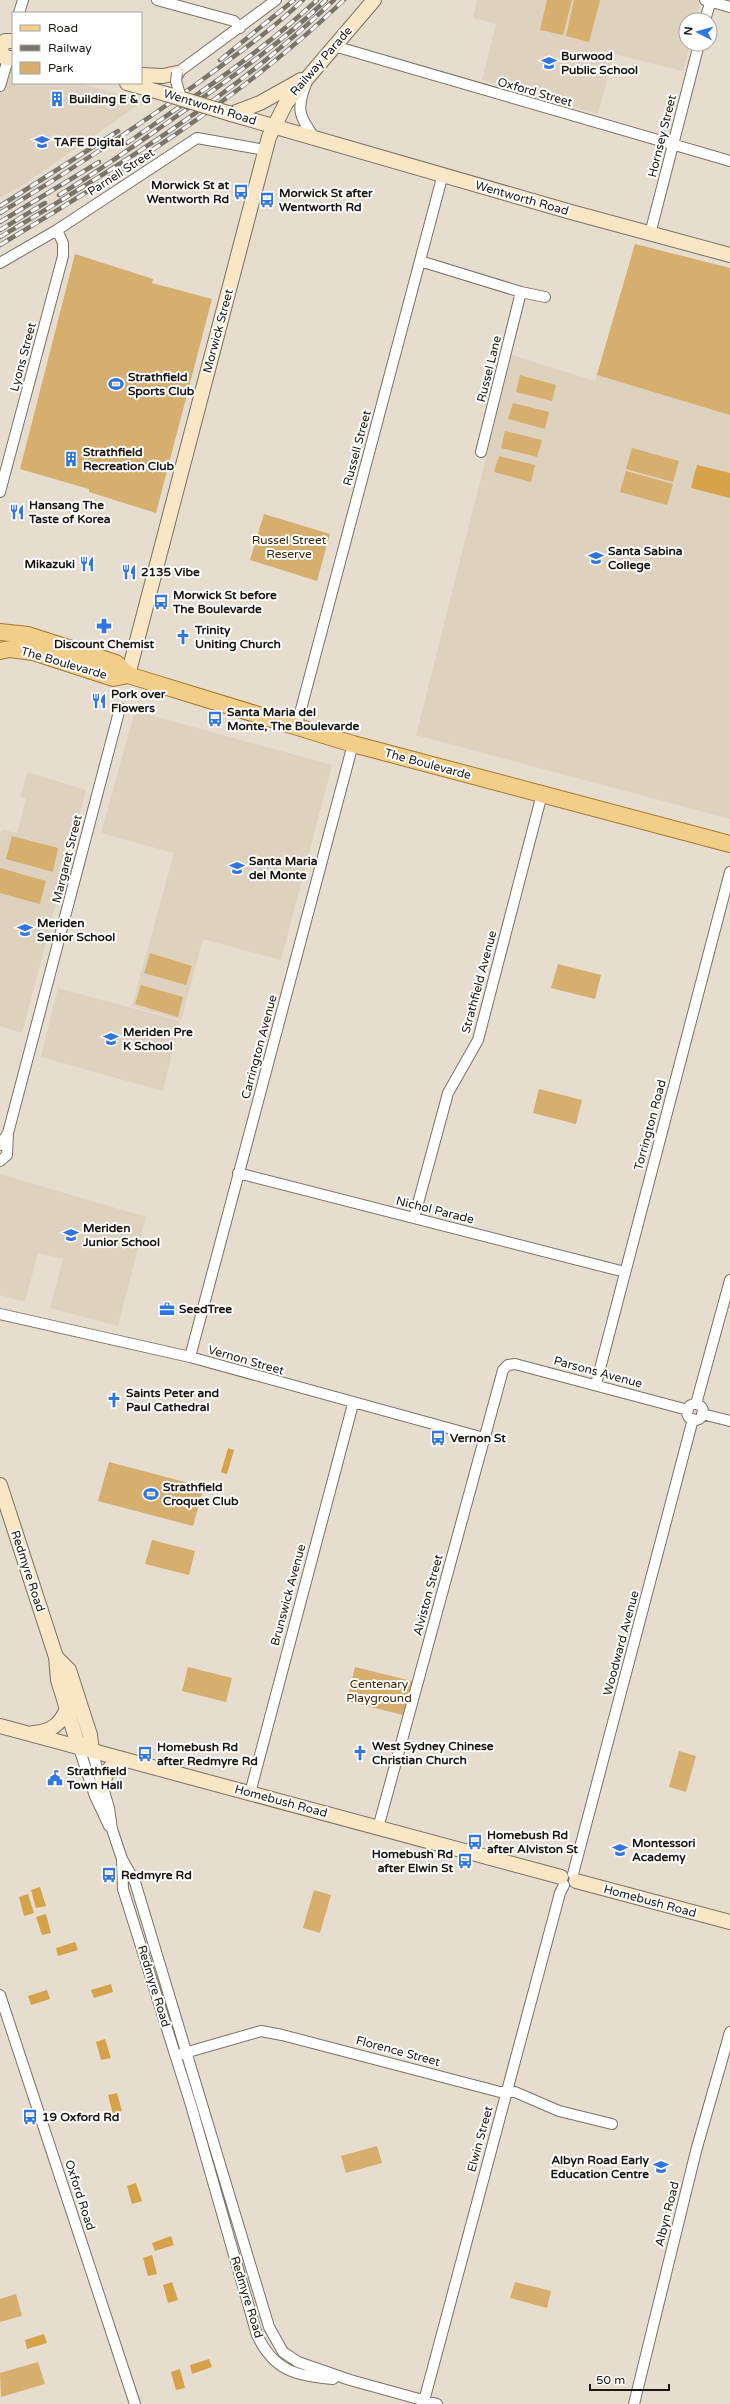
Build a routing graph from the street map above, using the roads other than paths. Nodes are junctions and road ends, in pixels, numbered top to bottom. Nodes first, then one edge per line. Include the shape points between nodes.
1 (23, 0) edge
2 (157, 0) edge
3 (276, 0) edge
4 (374, 0) edge
5 (708, 0) edge
6 (730, 7) edge
7 (19, 12) edge
8 (706, 12) edge
9 (240, 28) junction
10 (8, 42) edge
11 (334, 46) junction
12 (697, 52) edge
13 (10, 58) edge
14 (177, 73) junction
15 (142, 75) edge
16 (310, 75) junction
17 (131, 84) edge
18 (0, 86) edge
19 (181, 98) junction
20 (231, 114) junction
21 (274, 126) junction
22 (315, 138) junction
23 (673, 146) junction
24 (265, 150) junction
25 (730, 162) edge
26 (443, 174) junction
27 (57, 230) junction
28 (650, 234) junction
29 (730, 255) edge
30 (420, 261) junction
31 (0, 263) edge
32 (521, 292) junction
33 (545, 297) dead end
34 (481, 452) dead end
35 (0, 492) edge
36 (4, 631) edge
37 (0, 645) edge
38 (0, 651) edge
39 (33, 652) junction
40 (128, 675) junction
41 (120, 708) dead end
42 (296, 728) junction
43 (353, 744) junction
44 (542, 794) junction
45 (730, 844) edge
46 (730, 872) edge
47 (8, 1133) junction
48 (0, 1146) edge
49 (0, 1161) edge
50 (238, 1173) junction
51 (414, 1218) junction
52 (625, 1272) junction
53 (730, 1280) edge
54 (0, 1314) edge
55 (190, 1357) junction
56 (503, 1370) joint
57 (596, 1384) junction
58 (353, 1404) junction
59 (692, 1407) junction
60 (702, 1414) junction
61 (693, 1419) junction
62 (730, 1421) edge
63 (484, 1438) junction
64 (0, 1486) edge
65 (56, 1656) junction
66 (66, 1708) junction
67 (0, 1726) edge
68 (29, 1734) junction
69 (86, 1749) junction
70 (123, 1759) junction
71 (103, 1786) junction
72 (250, 1793) junction
73 (378, 1828) junction
74 (112, 1830) junction
75 (122, 1859) junction
76 (569, 1879) junction
77 (728, 1922) edge
78 (0, 1995) edge
79 (730, 2032) edge
80 (187, 2052) junction
81 (175, 2056) junction
82 (506, 2092) junction
83 (612, 2124) dead end
84 (350, 2380) junction
85 (424, 2401) junction
86 (136, 2404) edge
87 (437, 2404) edge
88 (634, 2404) edge

1 - 7 street
2 - 9 street via 234,21
3 - 9 street
4 - 11 main road, Railway Parade
5 - 6 street
5 - 8 street
9 - 14 street
10 - 13 main road via 1,54
11 - 16 main road, Railway Parade
11 - 23 street, Oxford Street
12 - 23 street, Hornsey Street
13 - 18 street
14 - 15 main road via 163,76
14 - 19 street, bridge via 176,81
16 - 20 main road via 260,102
16 - 21 main road, Railway Parade via 286,103
16 - 22 street via 300,97 300,110
17 - 19 main road, Wentworth Road, bridge
19 - 20 main road, Wentworth Road, bridge
20 - 21 main road, Wentworth Road
21 - 22 main road, Wentworth Road
21 - 24 main road, Morwick Street
22 - 26 main road, Wentworth Road
23 - 25 street, Oxford Street
23 - 28 street, Hornsey Street
24 - 27 street, Parnell Street via 197,138
24 - 40 main road, Morwick Street
26 - 28 main road, Wentworth Road
26 - 30 street, Russell Street
27 - 31 street, Parnell Street
27 - 35 street, Lyons Street via 63,243 62,256
28 - 29 main road, Wentworth Road
30 - 32 street
30 - 42 street, Russell Street
32 - 33 street
32 - 34 street, Russel Lane
36 - 40 main road, The Boulevarde via 28,635 116,664
37 - 39 main road via 19,645
38 - 39 main road, The Boulevarde via 15,649
39 - 40 main road, The Boulevarde via 113,678
40 - 42 main road, The Boulevarde
41 - 47 street, Margaret Street
42 - 43 main road, The Boulevarde
43 - 44 main road, The Boulevarde
43 - 50 street, Carrington Avenue
44 - 45 main road, The Boulevarde
44 - 51 street, Strathfield Avenue via 478,1040 448,1093
46 - 52 street, Torrington Road
47 - 48 street, Margaret Street
47 - 49 street, Margaret Street via 7,1155
50 - 51 street, Nichol Parade
50 - 55 street, Carrington Avenue
51 - 52 street, Nichol Parade
52 - 57 street, Torrington Road
53 - 59 street
54 - 55 street, Vernon Street
55 - 58 street, Vernon Street
56 - 57 street, Parsons Avenue via 508,1365 515,1364
56 - 63 street, Alviston Street
57 - 59 street, Parsons Avenue
58 - 63 street, Vernon Street
58 - 72 street, Brunswick Avenue
59 - 60 street via 702,1408
59 - 61 street via 689,1416
60 - 61 street via 700,1418
60 - 62 street
61 - 76 street, Woodward Avenue
63 - 73 street, Alviston Street
64 - 65 main road, Redmyre Road
65 - 66 main road, Redmyre Road via 58,1680
65 - 69 main road, Redmyre Road via 69,1670 90,1735
66 - 68 main road via 59,1723 53,1728
66 - 69 main road, Redmyre Road
67 - 68 main road, Homebush Road
68 - 69 main road, Homebush Road
69 - 70 main road, Homebush Road
69 - 71 street, Redmyre Road
69 - 74 street, Redmyre Road via 95,1796
70 - 71 main road via 113,1763 107,1770
70 - 72 main road, Homebush Road
71 - 74 street, Redmyre Road
72 - 73 main road, Homebush Road
73 - 76 main road, Homebush Road
74 - 75 street, Redmyre Road
75 - 80 street, Redmyre Road via 135,1882
75 - 81 street, Redmyre Road via 124,1889
76 - 77 main road, Homebush Road
76 - 82 street, Elwin Street via 560,1893
78 - 86 street, Oxford Road
79 - 88 street, Albyn Road via 696,2151
80 - 81 street, Florence Street
80 - 82 street, Florence Street via 261,2031
80 - 84 street, Redmyre Road via 275,2341 283,2352 298,2362
81 - 84 street, Redmyre Road via 257,2335 264,2350 272,2360 289,2371 314,2377
82 - 83 street, Florence Street via 515,2092 559,2111
82 - 85 street, Elwin Street
84 - 85 street
85 - 87 street

